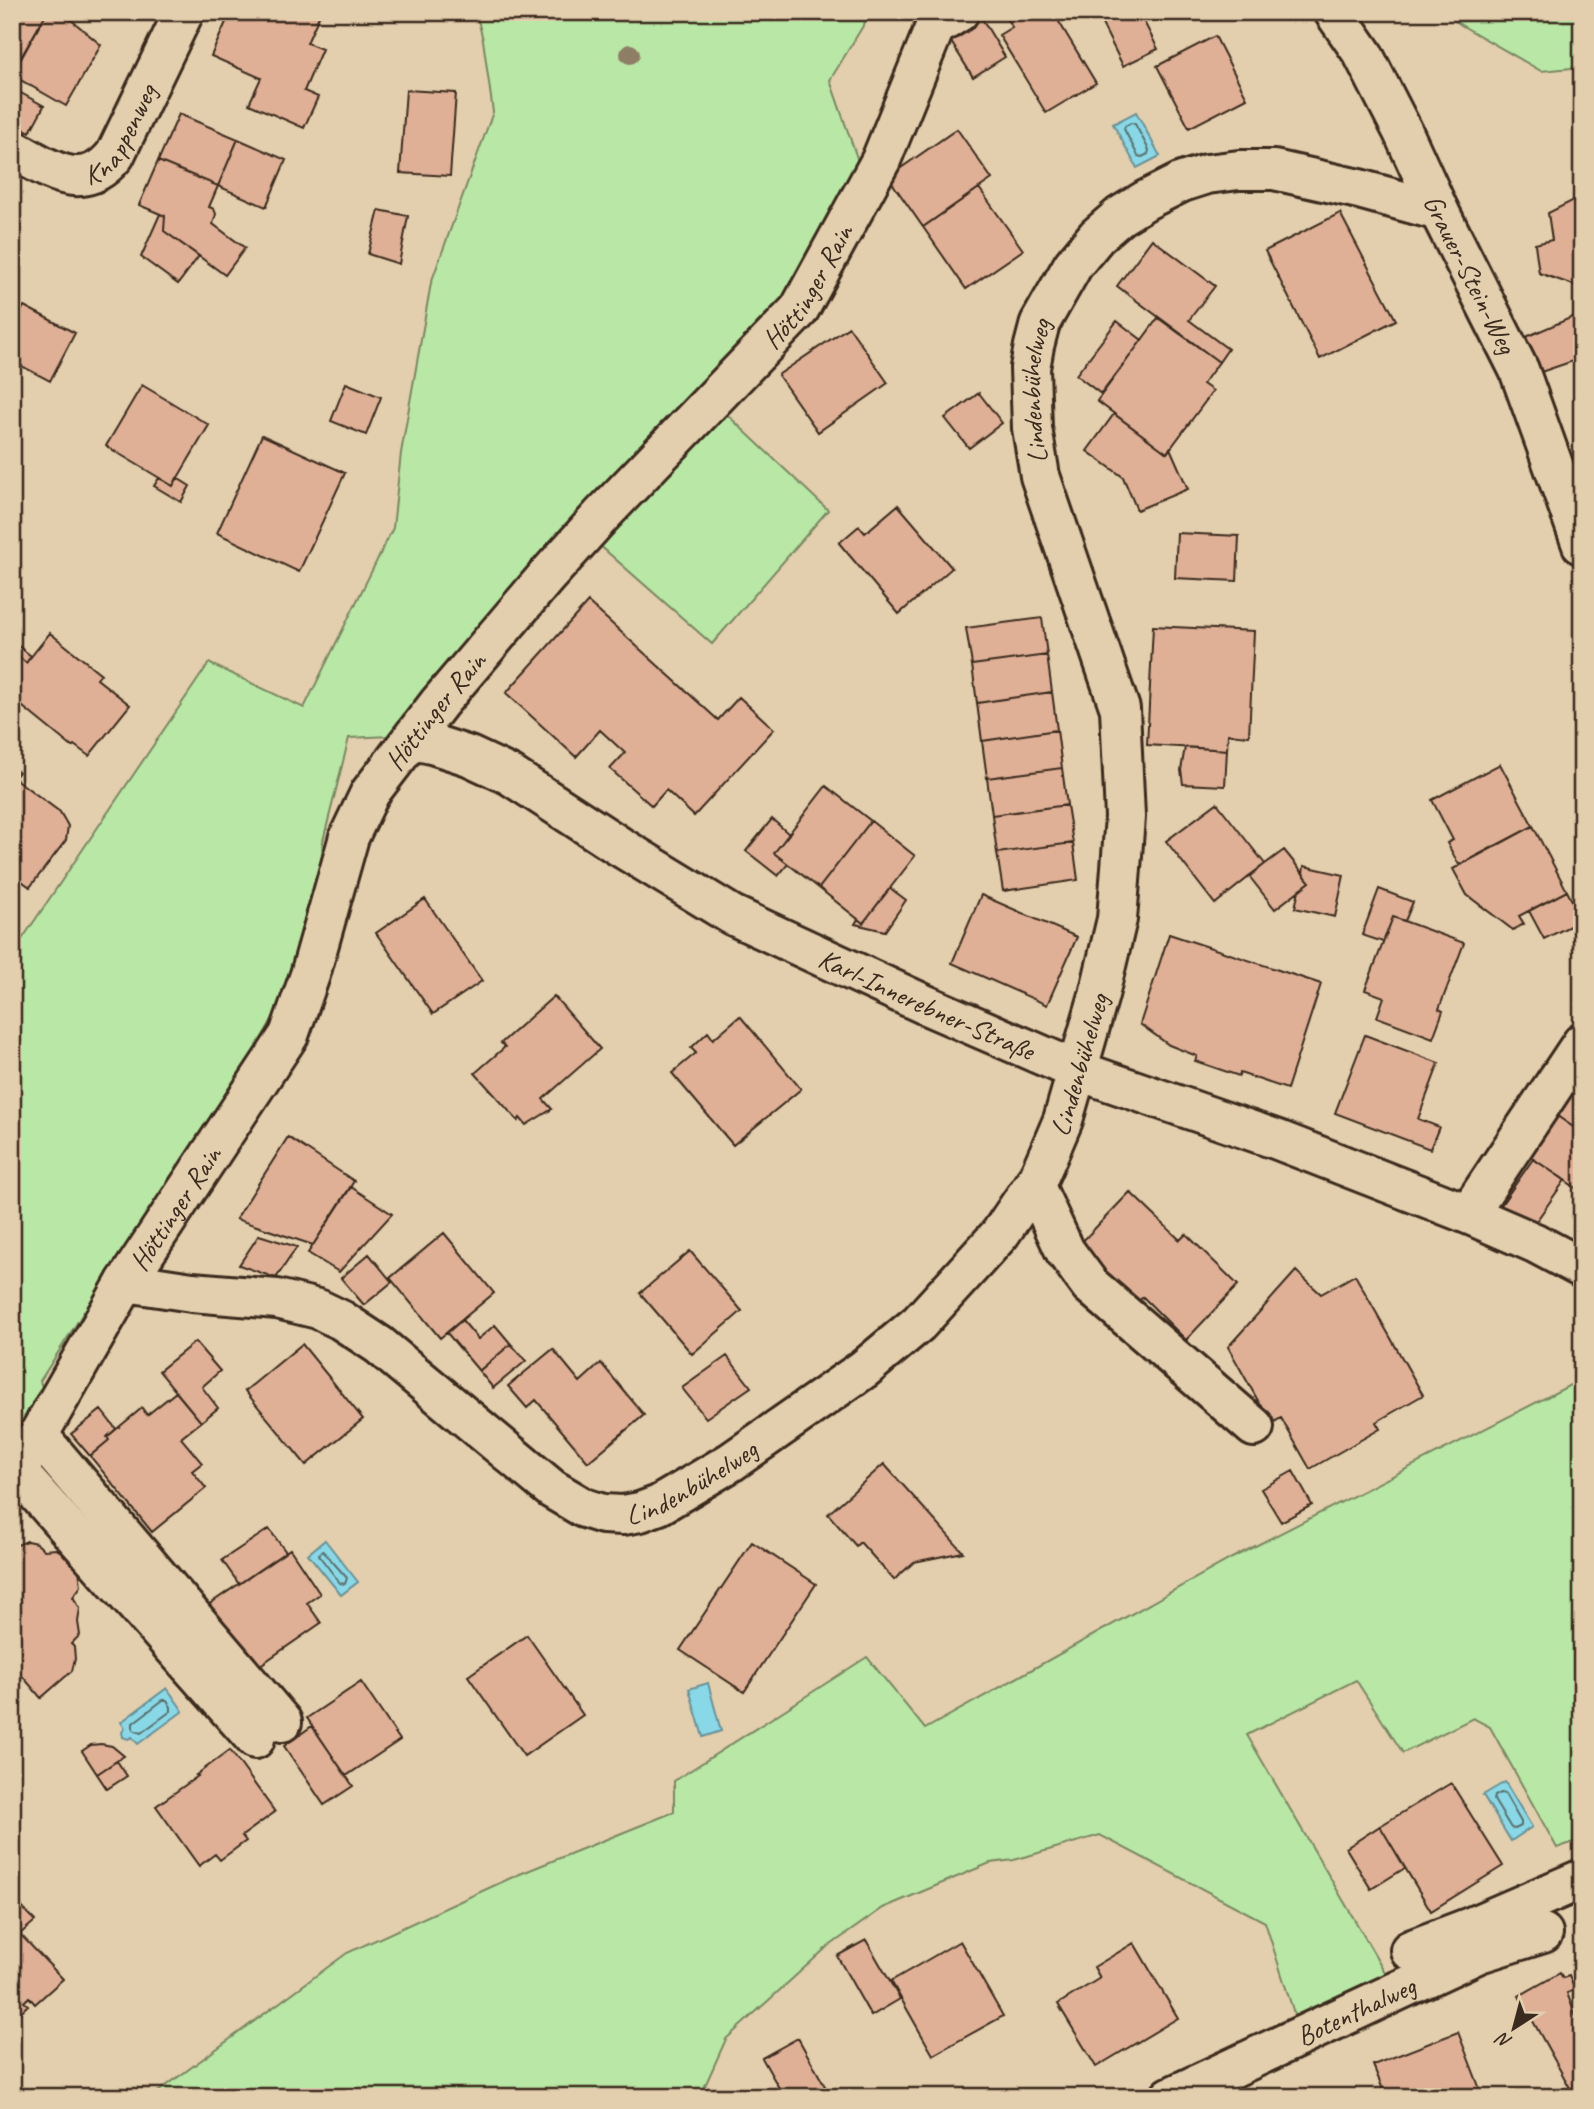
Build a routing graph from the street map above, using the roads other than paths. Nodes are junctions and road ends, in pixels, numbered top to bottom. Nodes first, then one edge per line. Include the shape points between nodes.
1 (184, 12) edge
2 (958, 12) edge
3 (1334, 12) edge
4 (12, 149) edge
5 (1439, 211) junction
6 (1582, 545) edge
7 (412, 740) junction
8 (1582, 1043) edge
9 (1076, 1070) junction
10 (1034, 1184) junction
11 (1468, 1214) junction
12 (1582, 1268) edge
13 (126, 1282) junction
14 (1254, 1427) dead end
15 (39, 1436) junction
16 (15, 1476) edge
17 (1582, 1879) edge
18 (1544, 1933) dead end
19 (1410, 1950) dead end
20 (1170, 2097) edge

1 - 4 street, Knappenweg via 116,155 105,167 75,177
2 - 7 street, Höttinger Rain via 934,27 881,160 799,310 546,577
3 - 5 street, Grauer-Stein-Weg via 1363,54
5 - 6 street, Grauer-Stein-Weg via 1518,370
5 - 9 street, Lindenbühelweg via 1273,170 1207,174 1146,200 1097,236 1073,265 1040,323 1030,368 1032,429 1040,475 1120,709 1125,817 1117,919
7 - 9 street, Karl-Innerebner-Straße via 469,756 510,775 619,846 774,936
7 - 13 street, Höttinger Rain via 370,793 355,822 289,1035
8 - 11 street
9 - 10 street, Lindenbühelweg via 1063,1120
9 - 11 street, Karl-Innerebner-Straße via 1278,1140
10 - 13 street, Lindenbühelweg via 1000,1234 927,1314 864,1369 731,1462 659,1505 623,1515 584,1508 552,1489 379,1345 341,1320 277,1299
10 - 14 street via 1065,1251 1090,1285
11 - 12 street, Karl-Innerebner-Straße
13 - 15 street, Höttinger Rain
15 - 16 street, Höttinger Rain
15 - 16 street via 269,1731
17 - 19 street
18 - 20 street, Botenthalweg via 1479,1953

